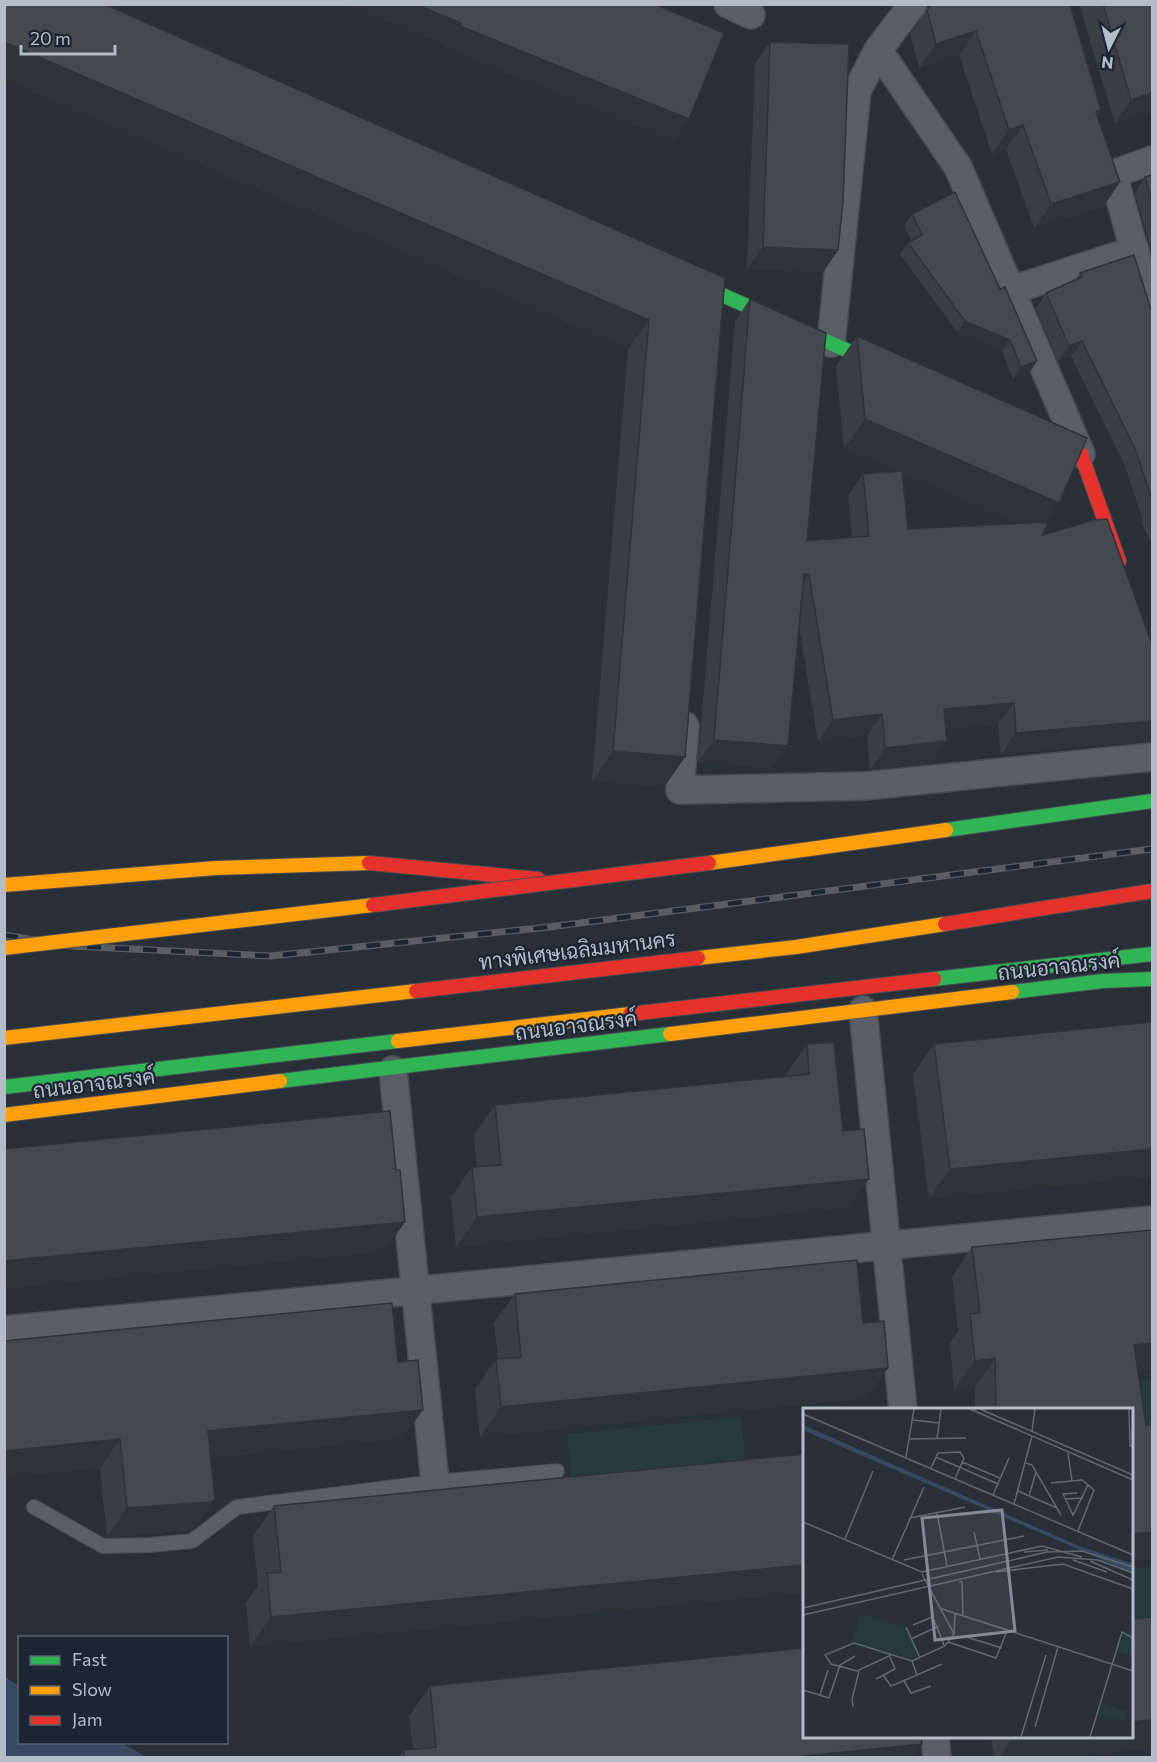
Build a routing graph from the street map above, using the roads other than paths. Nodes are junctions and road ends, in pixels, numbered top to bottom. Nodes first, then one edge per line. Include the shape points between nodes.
1 (913, 4) edge
2 (878, 50) junction
3 (1152, 160) edge
4 (1135, 250) junction
5 (667, 271) edge
6 (1012, 290) junction
7 (1152, 314) edge
8 (831, 343) junction
9 (907, 377) edge
10 (1026, 430) edge
11 (1081, 454) junction
12 (1125, 577) edge
13 (688, 696) edge
14 (1152, 757) edge
15 (1152, 801) edge
16 (571, 882) junction
17 (4, 885) edge
18 (1152, 891) edge
19 (4, 948) edge
20 (1152, 954) edge
21 (1152, 979) edge
22 (863, 1010) junction
23 (4, 1038) edge
24 (390, 1042) junction
25 (393, 1070) junction
26 (4, 1088) edge
27 (4, 1115) edge
28 (1152, 1220) edge
29 (886, 1246) junction
30 (415, 1291) junction
31 (4, 1330) edge
32 (903, 1408) edge
33 (556, 1471) dead end
34 (435, 1482) junction
35 (34, 1507) dead end
36 (935, 1738) edge
37 (937, 1758) edge

1 - 2 street
2 - 6 street via 958,167
2 - 8 street via 856,91
3 - 4 street via 1110,163
4 - 6 street
4 - 7 street
5 - 8 main road via 720,307
6 - 11 street
8 - 9 main road
10 - 11 main road
11 - 12 main road
13 - 14 street via 680,790 865,786
15 - 16 main road, bridge
16 - 17 main road, bridge via 344,863
16 - 19 main road, bridge
18 - 23 main road, ทางพิเศษเฉลิมมหานคร via 796,947
20 - 24 main road, ถนนอาจณรงค์
21 - 22 main road, ถนนอาจณรงค์ via 1103,981
22 - 25 main road, ถนนอาจณรงค์
22 - 29 street
24 - 25 main road
24 - 26 main road, ถนนอาจณรงค์
25 - 27 main road, ถนนอาจณรงค์
25 - 30 street
28 - 29 street
29 - 30 street
29 - 32 street
30 - 31 street
30 - 34 street
33 - 34 lane
34 - 35 lane via 237,1507 192,1541 150,1545 103,1546
36 - 37 street

